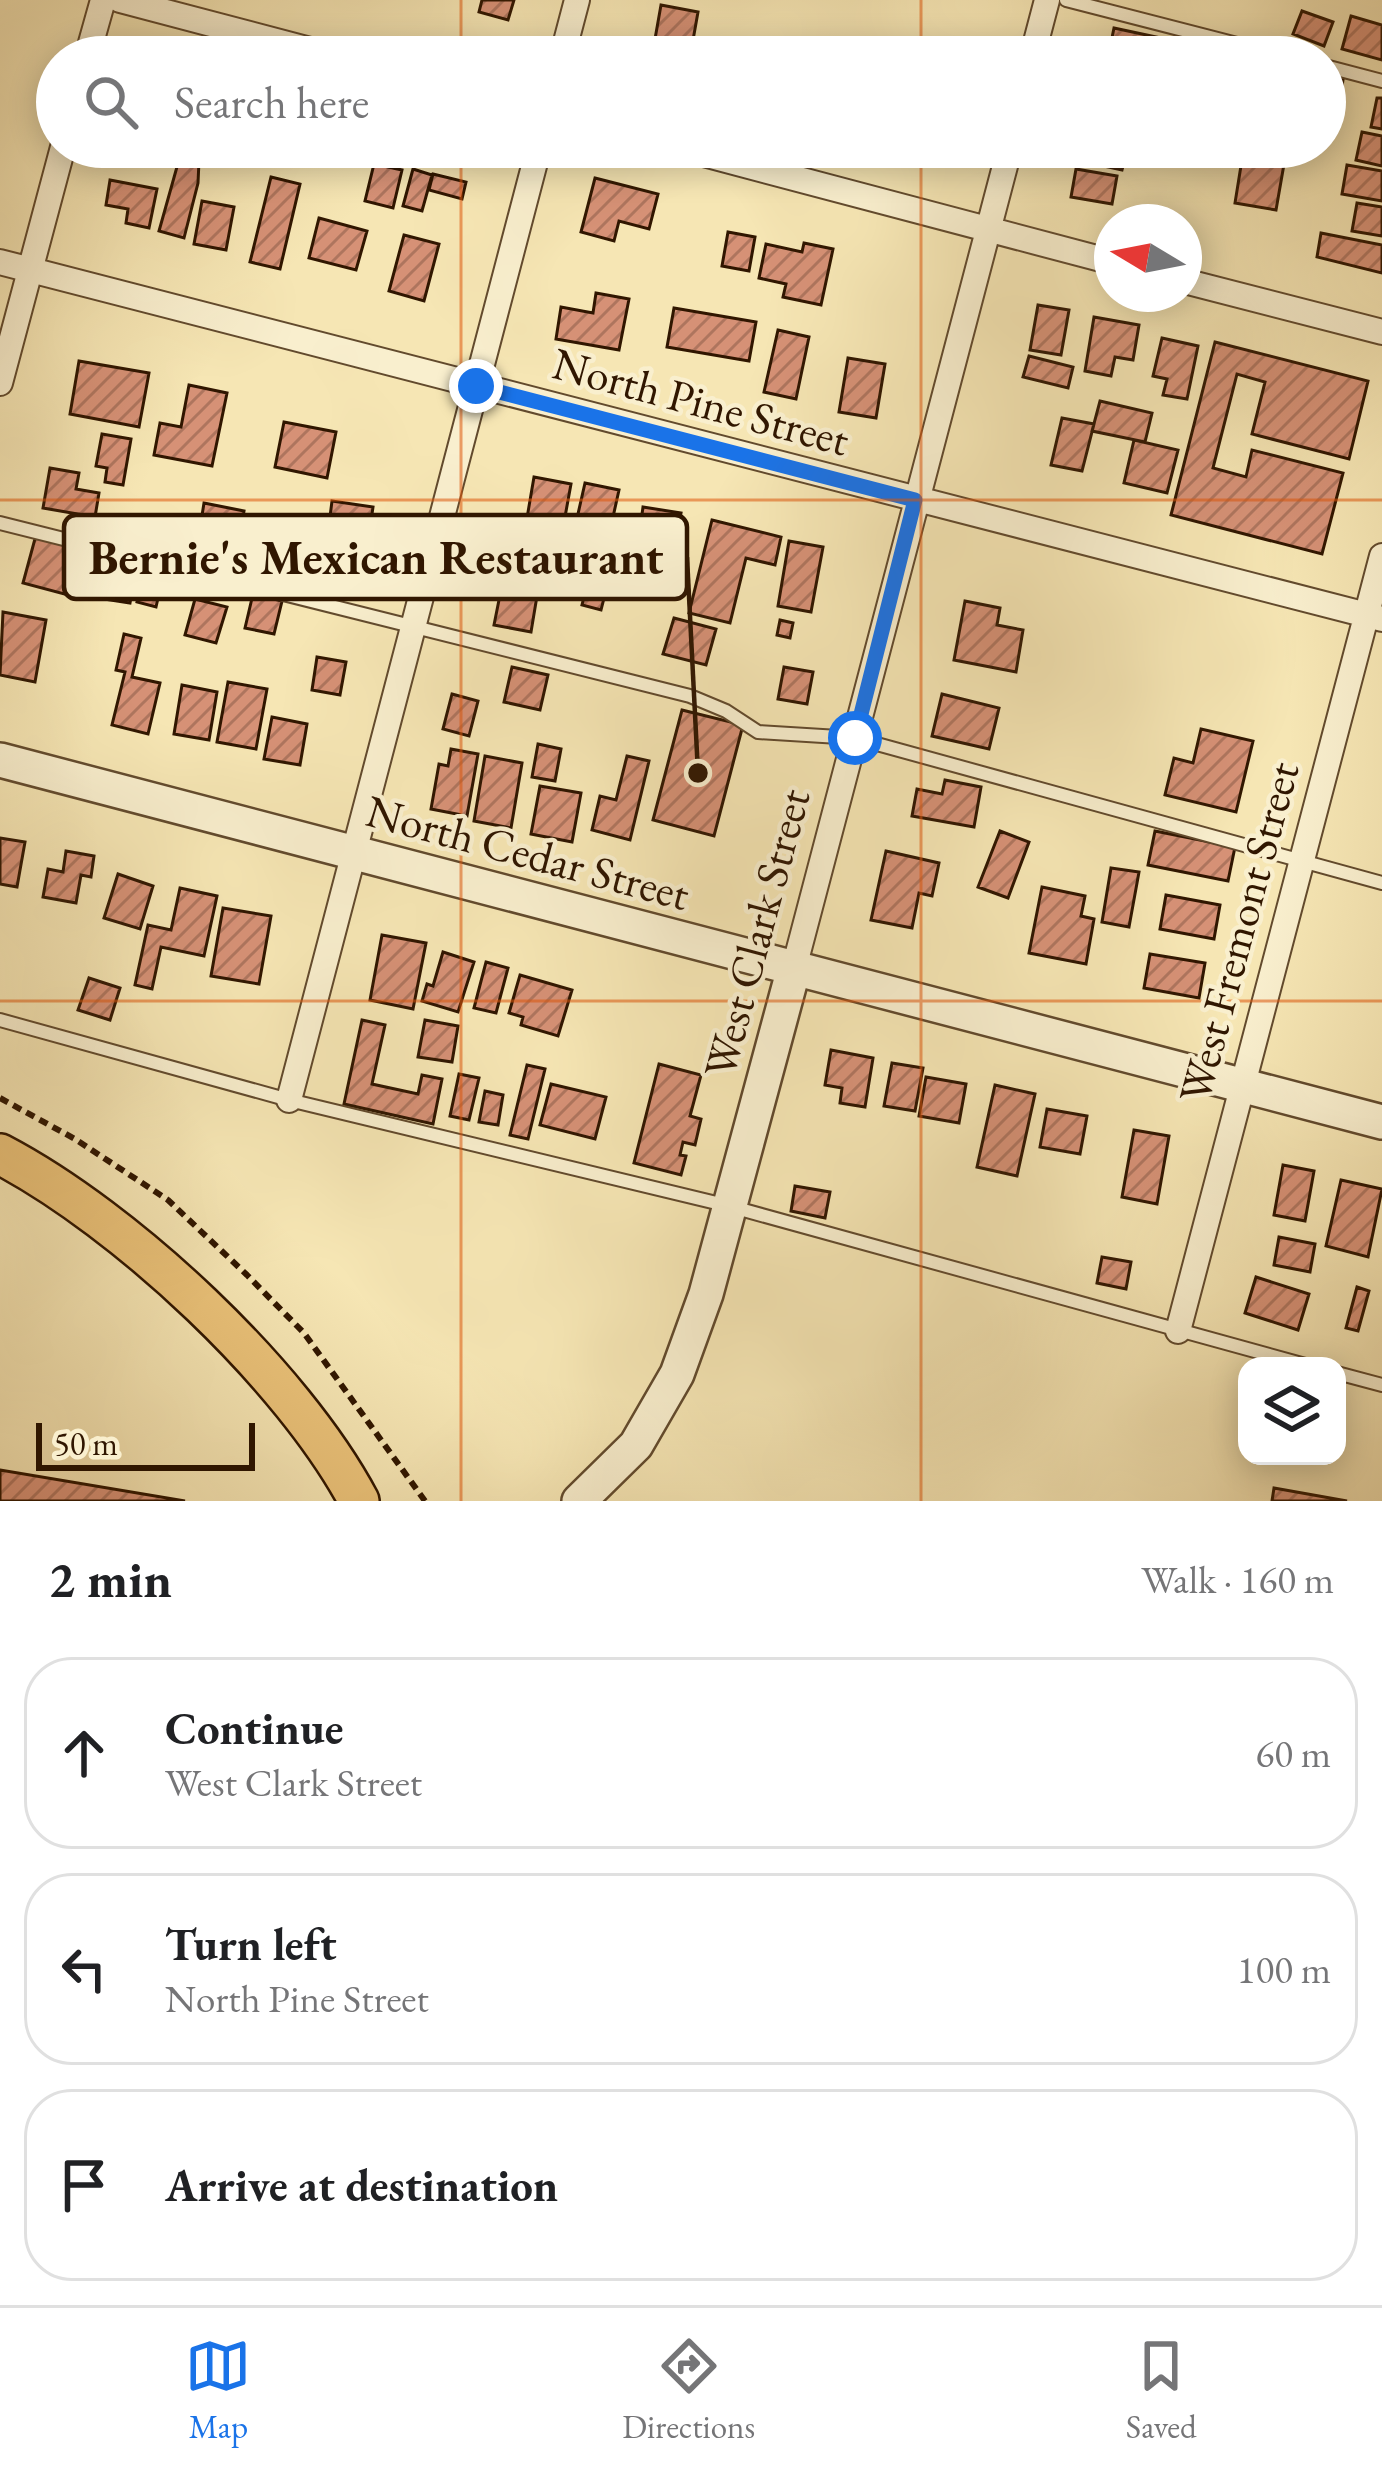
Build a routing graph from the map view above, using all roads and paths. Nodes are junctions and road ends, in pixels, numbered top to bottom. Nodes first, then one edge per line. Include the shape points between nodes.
1 (103, 0) edge
2 (120, 0) edge
3 (577, 0) edge
4 (1047, 0) edge
5 (1066, 0) edge
6 (93, 36) edge
7 (257, 36) edge
8 (568, 36) edge
9 (1038, 36) edge
10 (1206, 36) edge
11 (1346, 71) edge
12 (1382, 80) edge
13 (57, 168) edge
14 (533, 168) edge
15 (756, 168) edge
16 (1004, 168) edge
17 (988, 230) junction
18 (1094, 257) edge
19 (0, 262) edge
20 (30, 269) junction
21 (1202, 286) edge
22 (1382, 332) edge
23 (0, 383) edge
24 (476, 386) junction
25 (915, 500) junction
26 (0, 524) edge
27 (1382, 556) edge
28 (1374, 617) edge
29 (413, 628) junction
30 (855, 738) junction
31 (0, 760) edge
32 (353, 853) junction
33 (1300, 862) junction
34 (1382, 884) edge
35 (794, 968) junction
36 (0, 1020) edge
37 (1241, 1085) junction
38 (0, 1098) edge
39 (289, 1100) junction
40 (1382, 1122) edge
41 (0, 1154) edge
42 (729, 1206) junction
43 (1178, 1331) junction
44 (1275, 1357) edge
45 (1346, 1375) edge
46 (1382, 1385) edge
47 (359, 1501) edge
48 (425, 1501) edge
49 (579, 1501) edge

1 - 6 street
2 - 7 street
3 - 8 street
4 - 9 street
5 - 10 lane
11 - 12 lane
13 - 20 street
14 - 24 street
15 - 17 street
16 - 17 street, West Clark Street
17 - 18 street
17 - 25 street, West Clark Street
19 - 20 street, North Pine Street
20 - 23 street
20 - 24 street, North Pine Street
21 - 22 street
24 - 25 street, North Pine Street
24 - 29 street
25 - 28 street, North Pine Street
25 - 30 street, West Clark Street
26 - 29 lane
27 - 28 street, West Fremont Street
28 - 33 street, West Fremont Street
29 - 30 lane via 690,696 758,732
29 - 32 street
30 - 33 lane
30 - 35 street, West Clark Street
31 - 32 street, North Cedar Street
32 - 35 street, North Cedar Street
32 - 39 street
33 - 34 lane
33 - 37 street, West Fremont Street
35 - 37 street, North Cedar Street
35 - 42 street, West Clark Street
36 - 39 lane
37 - 40 street, North Cedar Street
37 - 43 street, West Fremont Street
38 - 48 path via 168,1200 304,1334
39 - 42 lane
41 - 47 main road via 115,1227 199,1305 276,1385
42 - 43 lane
42 - 49 street, West Clark Street via 706,1294 658,1411
43 - 44 lane
45 - 46 lane

